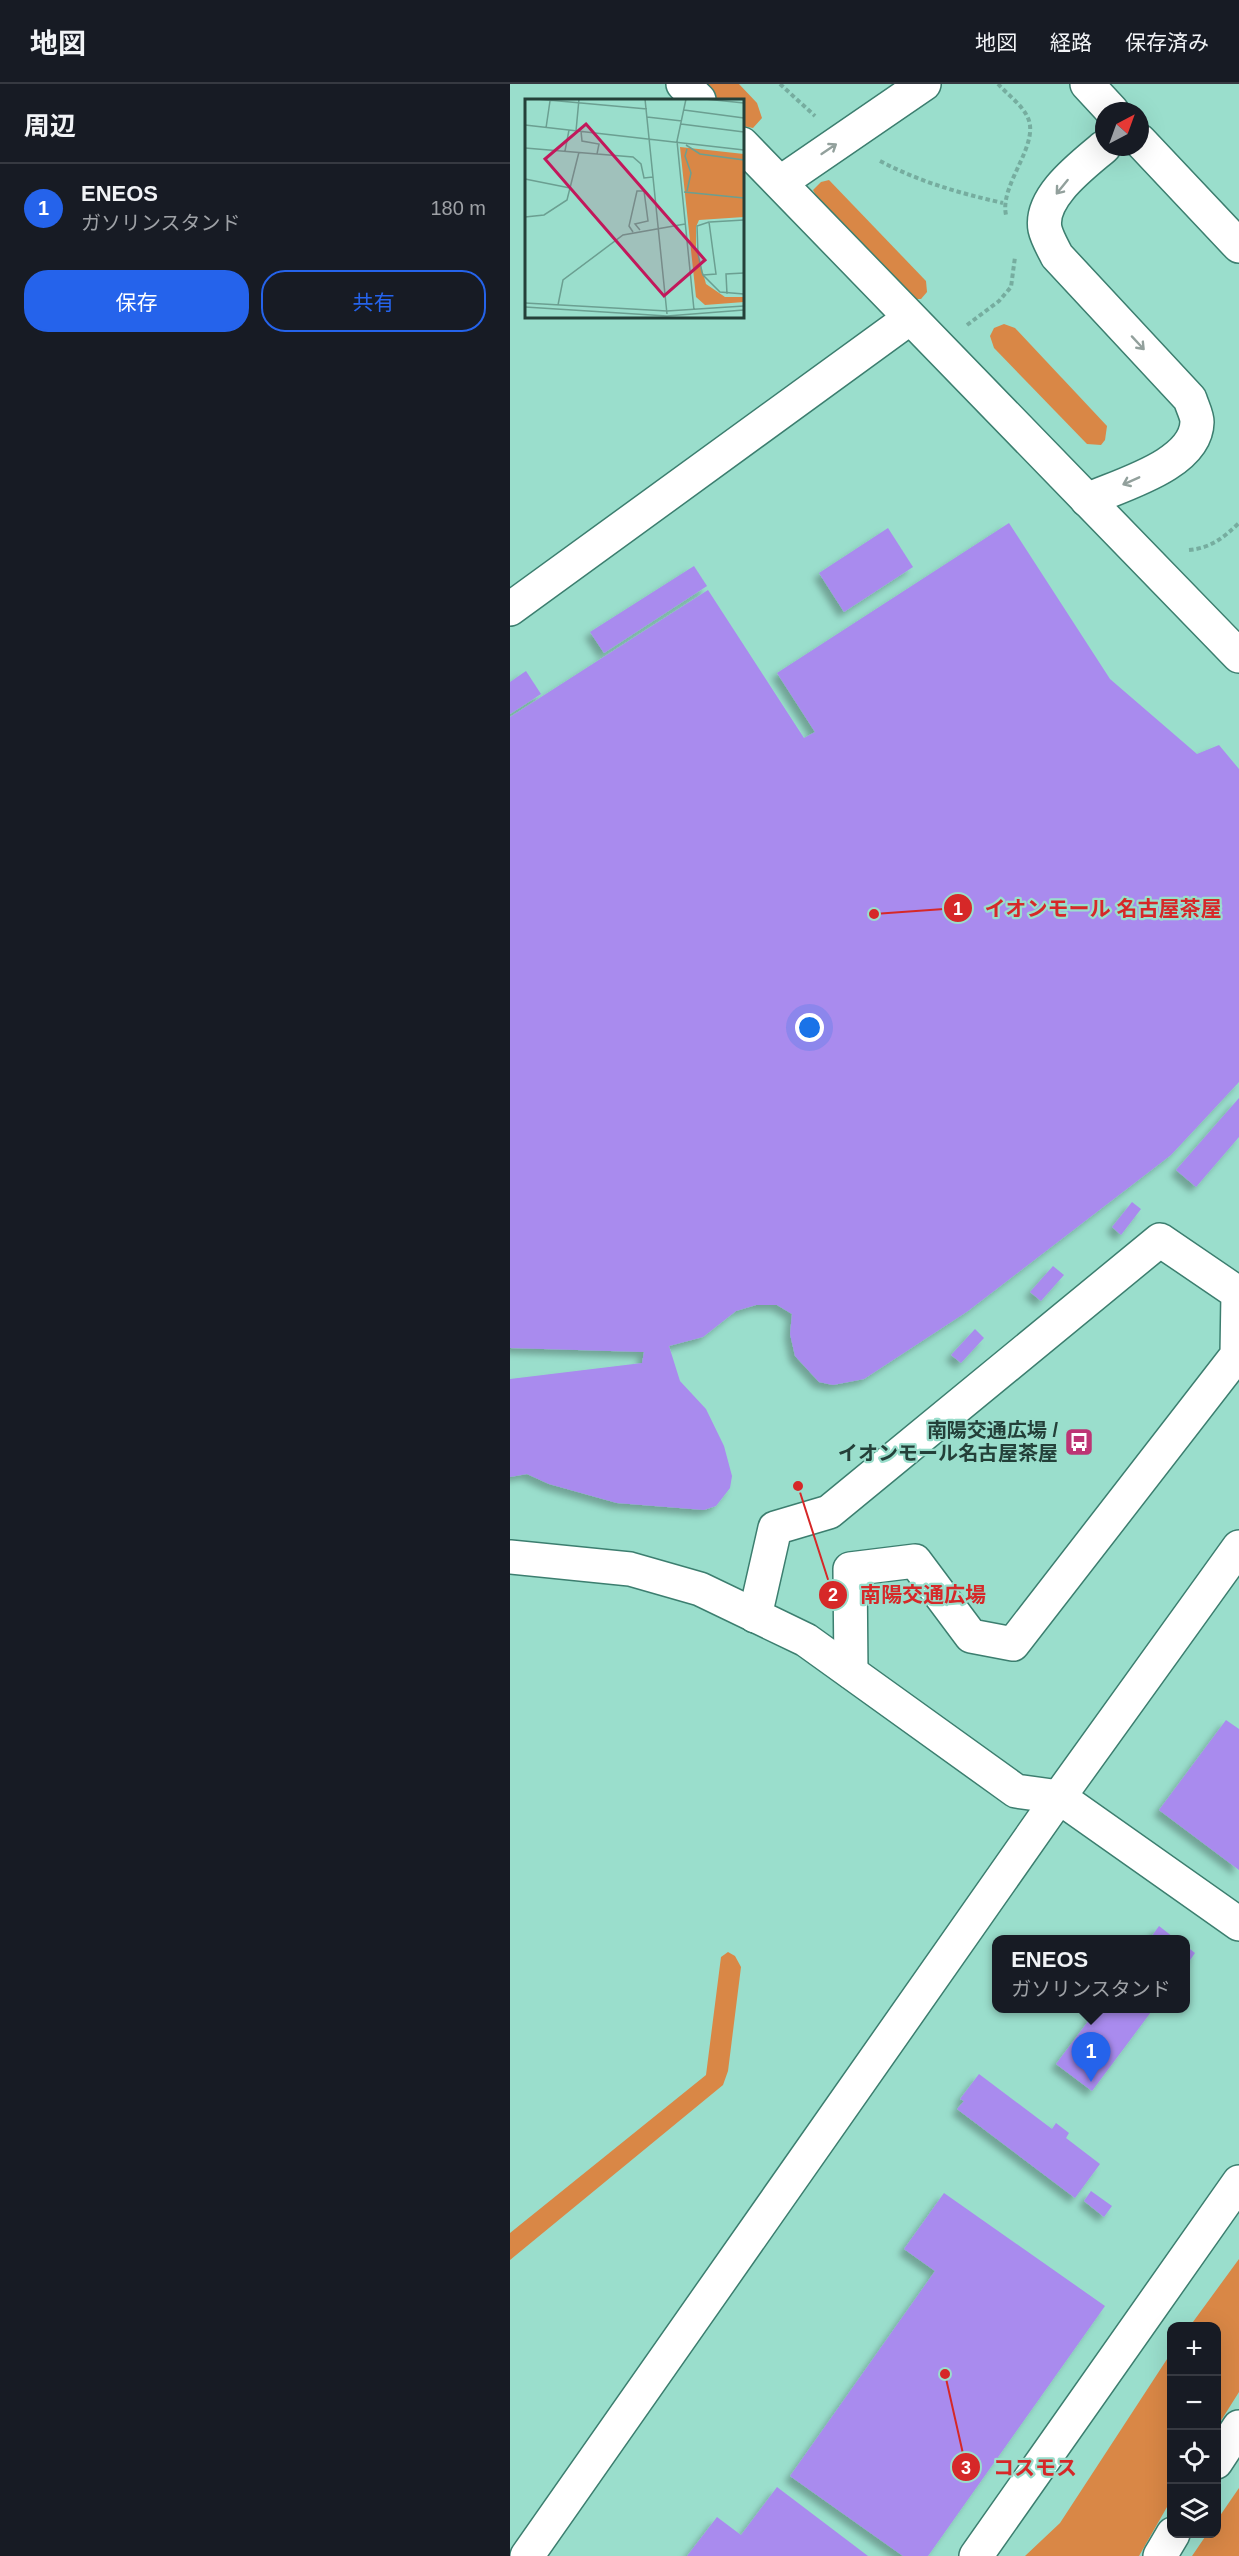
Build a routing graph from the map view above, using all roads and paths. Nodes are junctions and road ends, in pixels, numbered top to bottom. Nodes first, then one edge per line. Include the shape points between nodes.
1 (683, 84) edge
2 (924, 84) edge
3 (998, 84) edge
4 (1087, 84) edge
5 (698, 99) edge
6 (1104, 102) edge
7 (744, 146) edge
8 (1149, 151) edge
9 (1095, 155) edge
10 (781, 182) junction
11 (1008, 224) dead end
12 (1013, 246) dead end
13 (1239, 246) edge
14 (910, 318) junction
15 (962, 328) dead end
16 (1087, 500) junction
17 (1239, 523) edge
18 (1179, 550) dead end
19 (510, 609) edge
20 (1239, 657) edge
21 (1239, 1547) edge
22 (510, 1557) edge
23 (755, 1616) junction
24 (850, 1672) junction
25 (1059, 1797) junction
26 (1239, 1924) edge
27 (1239, 2182) edge
28 (1239, 2427) edge
29 (1221, 2454) edge
30 (1171, 2538) edge
31 (527, 2556) edge
32 (976, 2556) edge
33 (1160, 2556) edge

1 - 5 street
10 -> 2 street
3 - 11 path via 1028,117 1029,137 1003,203
4 - 6 street
7 - 10 street
8 - 13 street
9 -> 16 street via 1051,201 1045,228 1057,256 1190,399 1197,421 1192,442 1173,462
10 - 14 street
12 - 15 path via 1011,286 999,301
14 - 16 street
14 - 19 street
16 - 20 street
17 - 18 path via 1222,540 1203,549
21 - 25 street
22 - 23 street via 630,1569 700,1589
23 - 24 street via 806,1640
23 - 24 street via 775,1528 829,1512 1160,1240 1238,1293 1237,1355 1013,1644 970,1636 915,1561 850,1569
24 - 25 street via 1016,1791
25 - 26 street
25 - 31 street
27 - 32 street
28 - 29 street
30 - 33 street

